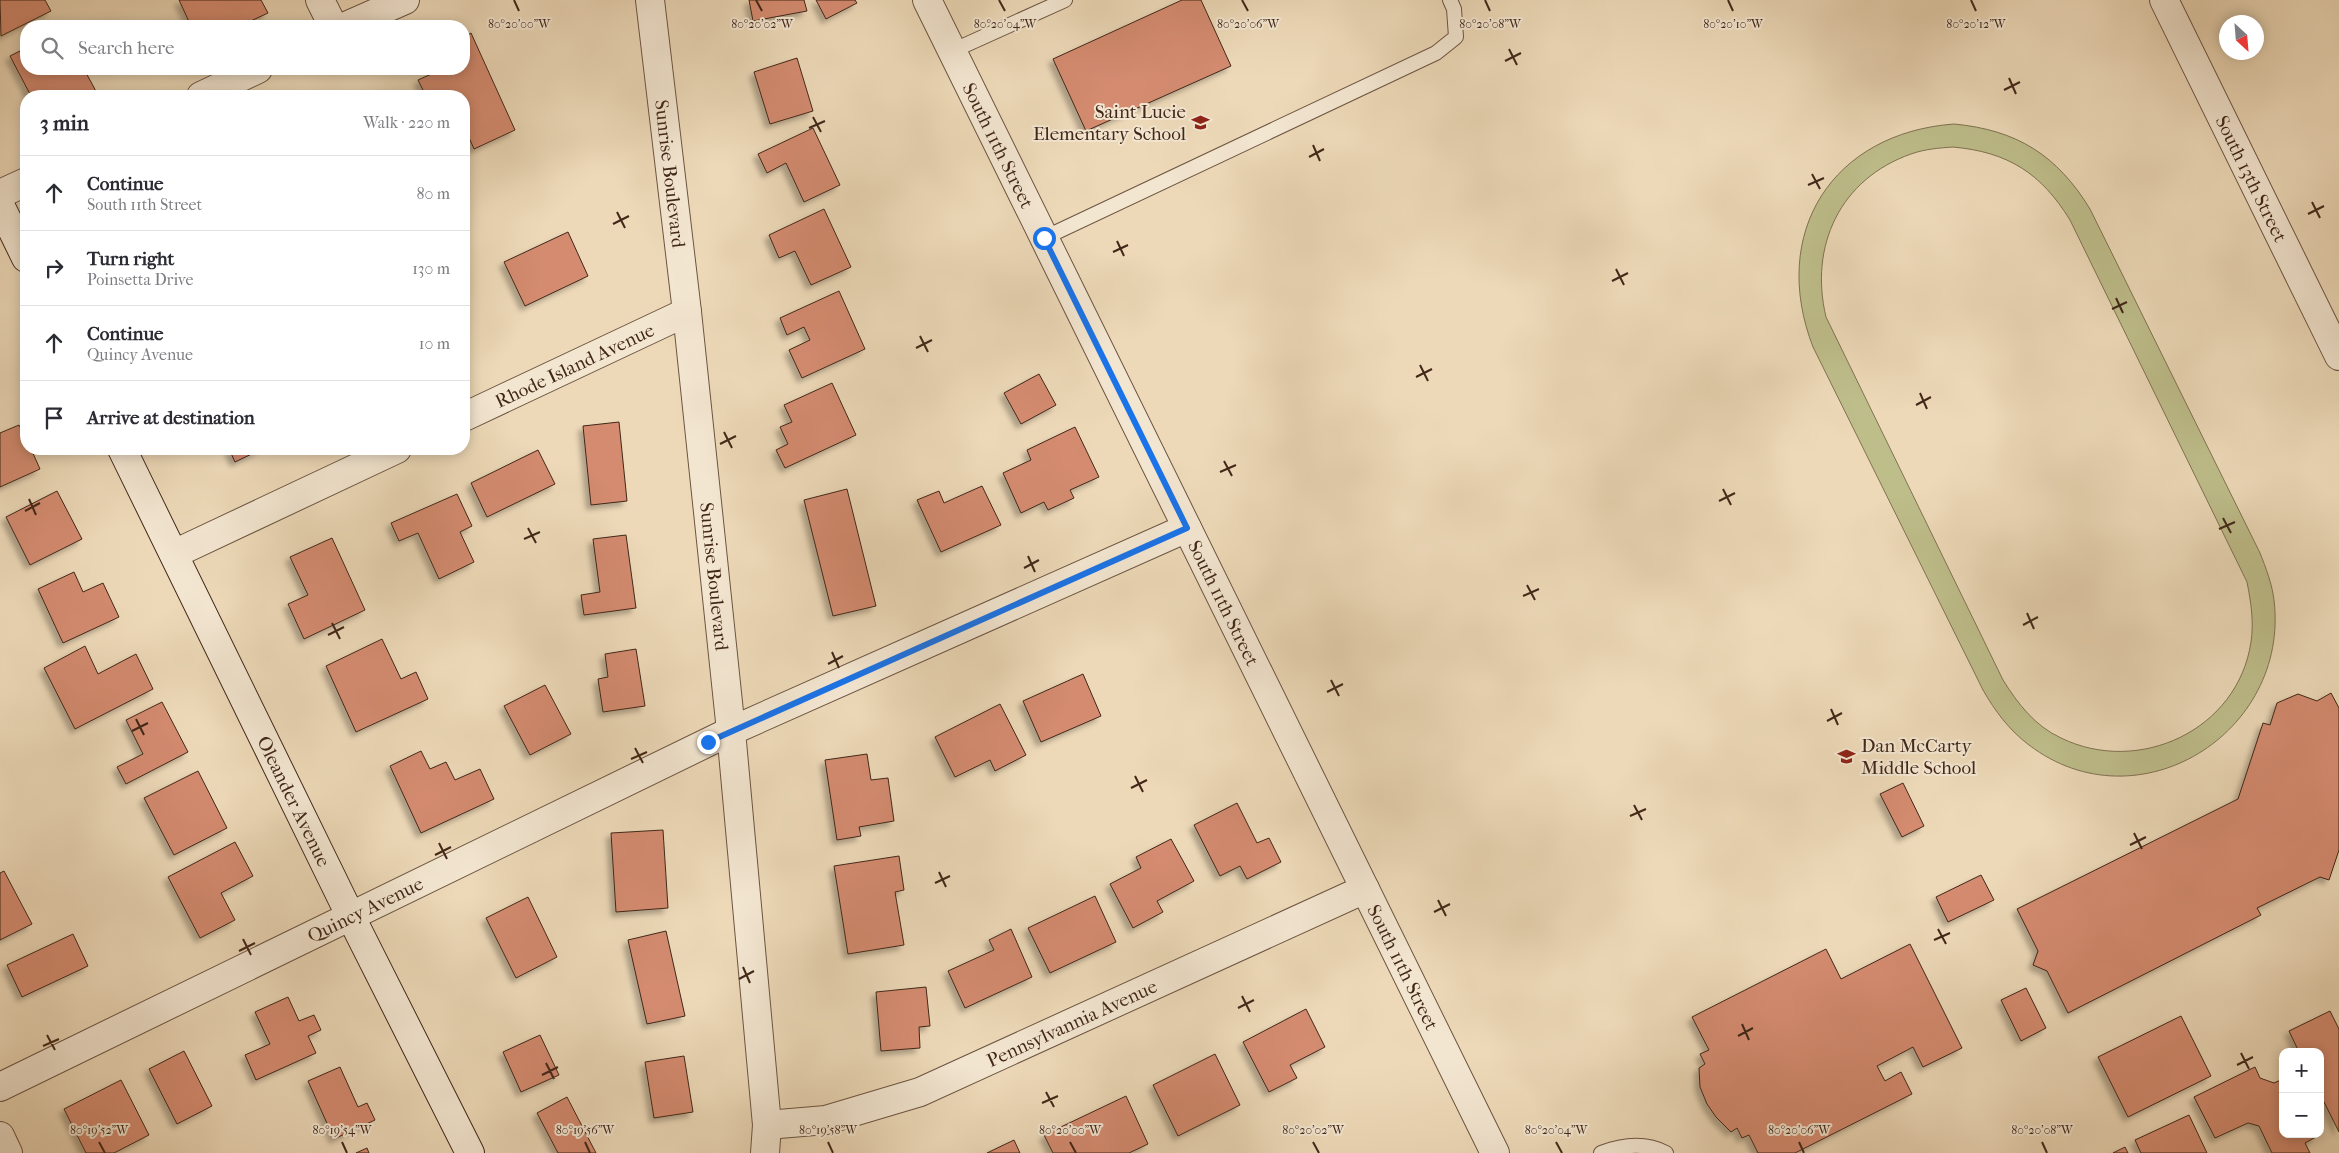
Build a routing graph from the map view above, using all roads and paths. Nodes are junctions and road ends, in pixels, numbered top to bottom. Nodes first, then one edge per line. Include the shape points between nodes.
1 (320, 0) edge
2 (405, 0) edge
3 (650, 0) edge
4 (927, 0) edge
5 (1065, 0) edge
6 (1450, 0) edge
7 (2164, 0) edge
8 (330, 20) edge
9 (360, 20) edge
10 (952, 51) junction
11 (245, 75) edge
12 (214, 90) edge
13 (20, 185) edge
14 (0, 194) edge
15 (0, 205) edge
16 (1044, 238) junction
17 (20, 246) edge
18 (686, 312) junction
19 (2339, 356) edge
20 (470, 414) edge
21 (125, 455) edge
22 (384, 455) edge
23 (1187, 528) junction
24 (174, 554) junction
25 (731, 730) junction
26 (1365, 890) junction
27 (350, 917) junction
28 (0, 1087) edge
29 (767, 1125) junction
30 (0, 1136) edge
31 (8, 1153) edge
32 (470, 1153) edge
33 (765, 1153) edge
34 (1495, 1153) edge
35 (1601, 1153) edge
36 (1666, 1153) edge

1 - 8 street
2 - 9 street
3 - 18 street, Sunrise Boulevard
4 - 10 street, South 11th Street
5 - 10 lane
6 - 16 lane via 1456,36 1436,53
7 - 19 street, South 13th Street
10 - 16 street, South 11th Street
11 - 12 street
13 - 14 street
15 - 17 street
16 - 23 street, South 11th Street
18 - 20 street, Rhode Island Avenue
18 - 25 street, Sunrise Boulevard
21 - 24 street, Oleander Avenue
22 - 24 street
23 - 25 street, Quincy Avenue
23 - 26 street, South 11th Street
24 - 27 street, Oleander Avenue
25 - 27 street, Quincy Avenue
25 - 29 street, Sunrise Boulevard
26 - 29 street, Pennsylvannia Avenue via 920,1092 826,1120
26 - 34 street, South 11th Street
27 - 28 street, Quincy Avenue
27 - 32 street, Oleander Avenue
29 - 33 street, Sunrise Boulevard
30 - 31 street
35 - 36 lane via 1619,1146 1655,1147

